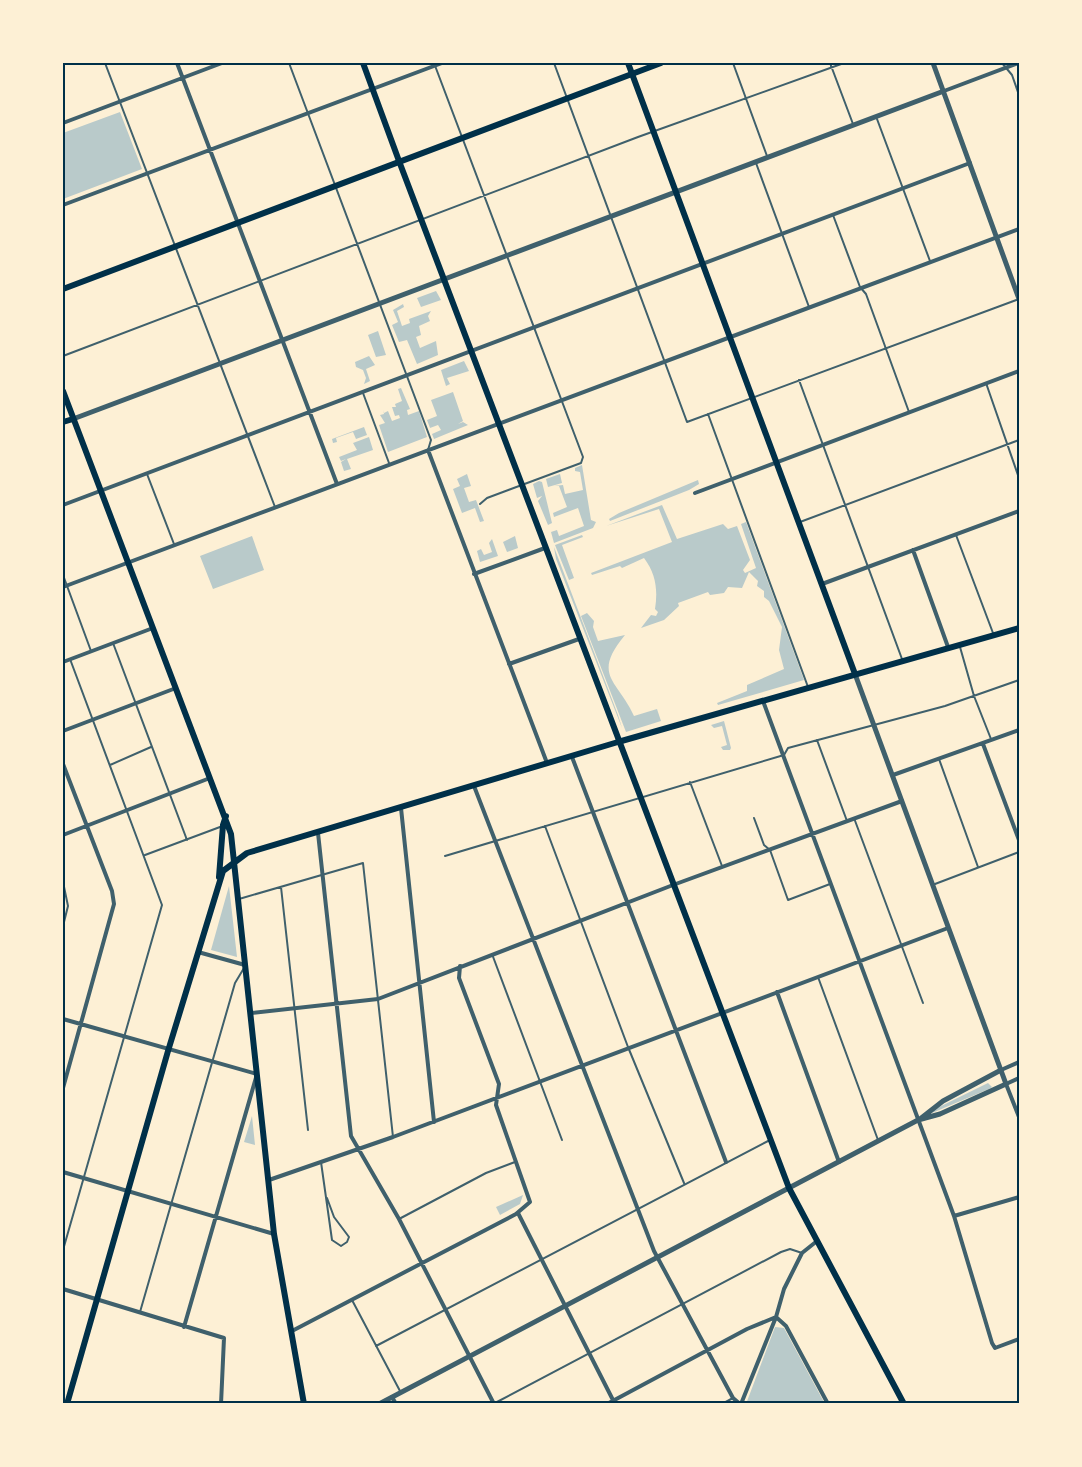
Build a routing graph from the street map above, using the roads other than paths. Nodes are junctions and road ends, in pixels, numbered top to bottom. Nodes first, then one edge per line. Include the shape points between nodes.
1 (105, 63) edge
2 (177, 63) edge
3 (222, 63) edge
4 (289, 63) edge
5 (363, 63) edge
6 (442, 63) edge
7 (554, 63) edge
8 (628, 63) edge
9 (661, 63) edge
10 (733, 63) edge
11 (830, 63) edge
12 (844, 63) edge
13 (933, 63) edge
14 (1002, 63) edge
15 (1018, 63) edge
16 (435, 64) edge
17 (832, 68) junction
18 (1004, 68) junction
19 (632, 74) junction
20 (183, 79) junction
21 (372, 88) junction
22 (944, 91) junction
23 (1019, 94) edge
24 (567, 98) junction
25 (747, 100) junction
26 (121, 102) junction
27 (308, 113) junction
28 (876, 116) junction
29 (63, 123) edge
30 (853, 124) junction
31 (653, 133) junction
32 (462, 138) junction
33 (211, 151) junction
34 (589, 156) junction
35 (767, 156) junction
36 (755, 160) junction
37 (399, 161) junction
38 (970, 163) junction
39 (148, 174) junction
40 (335, 185) junction
41 (903, 189) junction
42 (675, 191) junction
43 (484, 196) junction
44 (63, 205) edge
45 (611, 215) junction
46 (833, 215) junction
47 (421, 220) junction
48 (238, 223) junction
49 (1019, 229) edge
50 (782, 234) junction
51 (998, 237) junction
52 (358, 244) junction
53 (176, 247) junction
54 (506, 254) junction
55 (930, 261) junction
56 (702, 263) junction
57 (443, 278) junction
58 (260, 281) junction
59 (638, 287) junction
60 (860, 287) junction
61 (63, 289) edge
62 (1019, 299) edge
63 (380, 302) junction
64 (198, 304) junction
65 (809, 307) junction
66 (534, 327) junction
67 (729, 336) junction
68 (282, 339) junction
69 (886, 348) junction
70 (470, 351) junction
71 (63, 356) edge
72 (665, 360) junction
73 (220, 363) junction
74 (1019, 371) edge
75 (408, 375) junction
76 (799, 380) junction
77 (986, 383) junction
78 (63, 391) edge
79 (363, 393) junction
80 (751, 398) junction
81 (562, 400) junction
82 (310, 412) junction
83 (909, 412) junction
84 (708, 414) junction
85 (73, 419) junction
86 (63, 422) edge
87 (497, 424) junction
88 (247, 435) junction
89 (1019, 440) edge
90 (822, 444) junction
91 (1007, 444) junction
92 (428, 450) junction
93 (774, 462) junction
94 (389, 464) junction
95 (147, 474) junction
96 (733, 478) junction
97 (1019, 478) edge
98 (338, 484) junction
99 (522, 486) junction
100 (101, 491) junction
101 (695, 493) dead end
102 (480, 504) dead end
103 (63, 505) edge
104 (845, 505) junction
105 (274, 507) junction
106 (1019, 510) edge
107 (798, 523) junction
108 (956, 535) junction
109 (175, 546) junction
110 (545, 548) junction
111 (913, 550) junction
112 (129, 562) junction
113 (868, 567) junction
114 (474, 574) junction
115 (63, 575) edge
116 (821, 584) junction
117 (65, 587) edge
118 (153, 627) junction
119 (1019, 628) edge
120 (993, 635) junction
121 (579, 639) junction
122 (113, 643) junction
123 (960, 645) junction
124 (948, 647) junction
125 (91, 651) junction
126 (70, 659) junction
127 (903, 660) junction
128 (63, 662) edge
129 (509, 664) junction
130 (855, 674) junction
131 (1019, 680) edge
132 (177, 687) junction
133 (808, 687) junction
134 (975, 696) junction
135 (763, 700) junction
136 (135, 704) junction
137 (92, 720) junction
138 (873, 724) junction
139 (1019, 730) edge
140 (63, 731) edge
141 (817, 740) junction
142 (992, 740) junction
143 (618, 742) junction
144 (983, 744) junction
145 (151, 747) junction
146 (784, 755) junction
147 (572, 757) junction
148 (939, 759) junction
149 (63, 764) edge
150 (547, 764) junction
151 (109, 765) junction
152 (893, 775) junction
153 (211, 778) junction
154 (690, 782) junction
155 (474, 786) junction
156 (170, 794) junction
157 (640, 798) junction
158 (902, 801) junction
159 (401, 808) junction
160 (127, 811) junction
161 (593, 813) junction
162 (226, 816) junction
163 (754, 818) dead end
164 (854, 818) junction
165 (847, 821) junction
166 (87, 826) junction
167 (223, 826) junction
168 (546, 826) junction
169 (318, 833) junction
170 (812, 834) junction
171 (63, 835) edge
172 (187, 840) junction
173 (1019, 840) edge
174 (496, 841) junction
175 (770, 850) junction
176 (1019, 852) edge
177 (145, 855) junction
178 (445, 856) dead end
179 (234, 861) junction
180 (722, 867) junction
181 (978, 867) junction
182 (322, 875) junction
183 (219, 877) junction
184 (63, 882) edge
185 (831, 884) junction
186 (673, 885) junction
187 (932, 885) junction
188 (280, 887) junction
189 (239, 900) junction
190 (626, 903) junction
191 (580, 920) junction
192 (63, 926) edge
193 (948, 928) junction
194 (534, 938) junction
195 (902, 945) junction
196 (198, 952) junction
197 (492, 954) junction
198 (860, 962) junction
199 (246, 966) junction
200 (460, 966) junction
201 (818, 977) junction
202 (418, 983) junction
203 (777, 992) junction
204 (378, 999) junction
205 (923, 1003) dead end
206 (336, 1004) junction
207 (296, 1009) junction
208 (722, 1012) junction
209 (251, 1013) junction
210 (63, 1019) edge
211 (82, 1024) junction
212 (675, 1030) junction
213 (124, 1037) junction
214 (628, 1047) junction
215 (168, 1051) junction
216 (213, 1062) junction
217 (1019, 1062) edge
218 (582, 1066) junction
219 (1001, 1070) junction
220 (257, 1074) junction
221 (1019, 1078) edge
222 (540, 1082) junction
223 (1006, 1084) junction
224 (63, 1088) edge
225 (495, 1098) junction
226 (1019, 1117) edge
227 (918, 1120) junction
228 (434, 1122) junction
229 (308, 1130) dead end
230 (393, 1137) junction
231 (562, 1140) dead end
232 (770, 1140) junction
233 (879, 1141) junction
234 (358, 1148) junction
235 (517, 1161) junction
236 (321, 1162) junction
237 (726, 1162) junction
238 (839, 1162) junction
239 (63, 1172) edge
240 (84, 1178) junction
241 (269, 1180) junction
242 (684, 1183) junction
243 (789, 1188) junction
244 (128, 1191) junction
245 (1019, 1197) edge
246 (327, 1198) junction
247 (171, 1204) junction
248 (636, 1209) junction
249 (518, 1213) junction
250 (954, 1216) junction
251 (216, 1217) junction
252 (399, 1219) junction
253 (274, 1234) junction
254 (817, 1241) junction
255 (63, 1250) edge
256 (802, 1252) junction
257 (657, 1258) junction
258 (541, 1260) junction
259 (422, 1264) junction
260 (63, 1290) edge
261 (352, 1300) junction
262 (96, 1301) junction
263 (682, 1305) junction
264 (564, 1307) junction
265 (445, 1310) junction
266 (140, 1314) junction
267 (776, 1317) junction
268 (184, 1327) junction
269 (292, 1331) junction
270 (1019, 1339) edge
271 (376, 1346) junction
272 (707, 1351) junction
273 (588, 1354) junction
274 (470, 1356) junction
275 (400, 1392) junction
276 (392, 1397) junction
277 (733, 1398) junction
278 (614, 1402) edge
279 (67, 1404) edge
280 (221, 1404) edge
281 (304, 1404) edge
282 (379, 1404) edge
283 (396, 1404) edge
284 (494, 1404) edge
285 (607, 1404) edge
286 (722, 1404) edge
287 (741, 1404) edge
288 (828, 1404) edge
289 (904, 1404) edge

1 - 26 lane
2 - 20 street
3 - 20 street
4 - 27 lane
5 - 21 main road
6 - 16 street
7 - 24 lane
8 - 19 main road
9 - 19 main road
10 - 25 lane
11 - 17 lane
12 - 17 lane
13 - 22 street
14 - 18 lane
15 - 18 street
16 - 21 street
16 - 32 lane
17 - 25 lane
17 - 30 lane
18 - 22 street
18 - 23 lane via 1012,75
19 - 24 main road
19 - 31 main road
20 - 26 street
20 - 33 street
21 - 27 street
21 - 37 main road
22 - 28 street
22 - 38 street
24 - 32 main road
24 - 34 lane
25 - 31 lane
25 - 35 lane
26 - 29 street
26 - 39 lane
27 - 33 street
27 - 40 lane
28 - 30 street
28 - 41 lane
30 - 35 street
31 - 34 lane
31 - 42 main road
32 - 37 main road
32 - 43 lane
33 - 39 street
33 - 48 street
34 - 43 lane
34 - 45 lane
35 - 36 street
36 - 42 street
36 - 50 lane
37 - 40 main road
37 - 47 main road
38 - 41 street
38 - 51 street
39 - 44 street
39 - 53 lane
40 - 48 main road
40 - 52 lane
41 - 46 street
41 - 55 lane
42 - 45 street
42 - 56 main road
43 - 47 lane
43 - 54 lane
45 - 54 street
45 - 59 lane
46 - 50 street
46 - 60 lane
47 - 52 lane
47 - 57 main road
48 - 53 main road
48 - 58 street
49 - 51 street
50 - 56 street
50 - 65 lane
51 - 55 street
51 - 62 street
52 - 58 lane
52 - 63 lane
53 - 61 main road
53 - 64 lane
54 - 57 street
54 - 66 lane
55 - 60 street
56 - 59 street
56 - 67 main road
57 - 63 street
57 - 70 main road
58 - 64 lane
58 - 68 street
59 - 66 street
59 - 72 lane
60 - 65 street
60 - 69 lane
62 - 69 lane
63 - 68 street
63 - 75 lane
64 - 71 lane
64 - 73 lane
65 - 67 street
66 - 70 street
66 - 81 lane
67 - 72 street
67 - 80 main road
68 - 73 street
68 - 82 street
69 - 76 lane
69 - 83 lane
70 - 75 street
70 - 87 main road
72 - 81 street
72 - 84 lane via 687,422
73 - 85 street
73 - 88 lane
74 - 77 street
75 - 79 street
75 - 92 lane via 431,440
76 - 80 lane
76 - 90 lane
77 - 83 street
77 - 91 lane
78 - 85 main road
79 - 82 street
79 - 94 lane
80 - 84 lane
80 - 93 main road
81 - 87 street
81 - 99 lane via 584,461
82 - 88 street
82 - 98 street
83 - 90 street
84 - 96 lane
85 - 86 main road
85 - 100 main road
87 - 92 street
87 - 99 main road
88 - 95 street
88 - 105 lane
89 - 91 lane
90 - 93 street
90 - 104 lane
91 - 97 lane
91 - 104 lane
92 - 94 street
92 - 114 street
93 - 96 street
93 - 107 main road
94 - 98 street
95 - 100 street
95 - 109 lane
96 - 101 street
96 - 133 lane
98 - 105 street
99 - 102 lane
99 - 110 main road
100 - 103 street
100 - 112 main road
104 - 107 lane
104 - 113 lane
105 - 109 street
106 - 108 street
107 - 116 main road
108 - 111 street
108 - 120 lane
109 - 112 street
110 - 114 street
110 - 121 main road
111 - 113 street
111 - 124 street
112 - 117 street
112 - 118 main road
113 - 116 street
113 - 127 lane
114 - 129 street
115 - 117 lane
116 - 130 main road
117 - 125 lane
118 - 122 street
118 - 132 main road
119 - 120 main road
120 - 123 main road
121 - 129 street
121 - 143 main road
122 - 125 street
122 - 136 lane
123 - 124 main road
123 - 134 lane
124 - 127 main road
125 - 126 street
126 - 128 street
126 - 137 lane
127 - 130 main road
129 - 150 street
130 - 133 main road
130 - 138 street
131 - 134 lane
132 - 136 street
132 - 153 main road
133 - 135 main road
134 - 138 lane
134 - 142 lane
135 - 143 main road
135 - 146 street
136 - 137 street
136 - 145 lane
137 - 140 street
137 - 151 lane
138 - 141 lane
138 - 152 street
139 - 142 street
141 - 146 lane via 788,748
141 - 165 lane
142 - 144 street
143 - 147 main road
143 - 157 main road
144 - 148 street
144 - 173 street
145 - 151 lane
145 - 156 lane
146 - 154 lane
146 - 170 street
147 - 150 main road
147 - 161 street
148 - 152 street
148 - 181 lane
149 - 166 street
150 - 155 main road
151 - 160 lane
152 - 158 street
153 - 156 street
153 - 162 main road
154 - 157 lane
154 - 180 lane
155 - 159 main road
155 - 174 street
156 - 160 street
156 - 172 lane
157 - 161 lane
157 - 186 main road
158 - 164 street
158 - 187 street
159 - 169 main road
159 - 202 street
160 - 166 street
160 - 177 lane
161 - 168 lane
161 - 190 street
162 - 167 main road
162 - 179 main road
163 - 175 lane via 764,845
164 - 165 street
164 - 195 lane
165 - 170 street
166 - 171 street
166 - 211 street via 114,904
167 - 172 lane
167 - 183 main road
168 - 174 lane
168 - 191 lane
169 - 179 main road via 247,853
169 - 182 street
170 - 175 street
170 - 185 street
172 - 177 lane
174 - 178 lane
174 - 194 street
175 - 180 street
175 - 185 lane via 788,900
176 - 181 lane
177 - 213 lane via 162,905
179 - 183 main road
179 - 189 main road
180 - 186 street
181 - 187 lane
182 - 188 lane
182 - 204 lane via 363,863
182 - 206 street
183 - 196 main road
184 - 192 lane via 68,906
185 - 198 street
186 - 190 street
186 - 208 main road
187 - 193 street
188 - 189 lane
188 - 207 lane
189 - 199 main road
190 - 191 street
190 - 212 street
191 - 194 street
191 - 214 lane
193 - 195 street
193 - 219 street
194 - 197 street
194 - 218 street
195 - 198 street
195 - 205 lane
196 - 199 street
196 - 215 main road
197 - 200 street
197 - 222 lane
198 - 201 street
198 - 227 street
199 - 209 main road
199 - 216 lane via 235,983
200 - 202 street
200 - 225 street via 459,978 499,1084
201 - 203 street
201 - 233 lane
202 - 204 street
202 - 228 street
203 - 208 street
203 - 238 street
204 - 206 street
204 - 230 lane
206 - 207 street
206 - 234 street via 351,1136
207 - 209 street
207 - 229 lane
208 - 212 street
208 - 232 main road
209 - 220 main road
210 - 211 street
211 - 213 street
211 - 224 street
212 - 214 street
212 - 237 street
213 - 215 street
213 - 240 lane
214 - 218 street
214 - 242 lane
215 - 216 street
215 - 244 main road
216 - 220 street
216 - 247 lane
217 - 219 street
218 - 222 street
218 - 248 street
219 - 223 street
219 - 227 street via 927,1110
220 - 241 main road
220 - 251 street
221 - 223 street
222 - 225 street
222 - 231 lane
223 - 226 street
223 - 227 street
225 - 228 street
225 - 235 street
227 - 233 street
227 - 250 street
228 - 230 street
230 - 234 street
232 - 237 lane
232 - 243 main road
233 - 238 street
234 - 236 street
234 - 252 street
235 - 249 street via 530,1202
235 - 252 lane
236 - 241 street
236 - 246 lane
237 - 242 lane
238 - 243 street
239 - 240 street
240 - 244 street
240 - 255 lane
241 - 253 main road
242 - 248 lane
243 - 254 main road
243 - 257 street
244 - 247 street
244 - 262 main road
245 - 250 street
246 - 246 lane via 334,1217 349,1237 341,1246 332,1240
247 - 251 street
247 - 266 lane
248 - 257 street
248 - 258 lane
249 - 258 street
249 - 259 street
250 - 270 street via 995,1348
251 - 253 street
251 - 268 street
252 - 259 street
253 - 269 main road
254 - 256 street
254 - 289 main road
256 - 263 lane via 781,1252
256 - 267 street
257 - 263 street
257 - 264 street
258 - 264 street
258 - 265 lane
259 - 261 street
259 - 265 street
260 - 262 street
261 - 269 street
261 - 271 lane
262 - 266 street
262 - 279 main road
263 - 272 street
263 - 273 lane
264 - 273 street
264 - 274 street
265 - 271 lane
265 - 274 street
266 - 268 street
267 - 272 street
267 - 287 street
267 - 288 street via 786,1326
268 - 280 street via 224,1338
269 - 281 main road
271 - 275 lane
272 - 277 street
272 - 278 street
273 - 278 street
273 - 284 lane
274 - 275 street
274 - 284 street
275 - 276 street
276 - 282 street
276 - 283 street
277 - 286 lane
277 - 287 street
278 - 285 street

